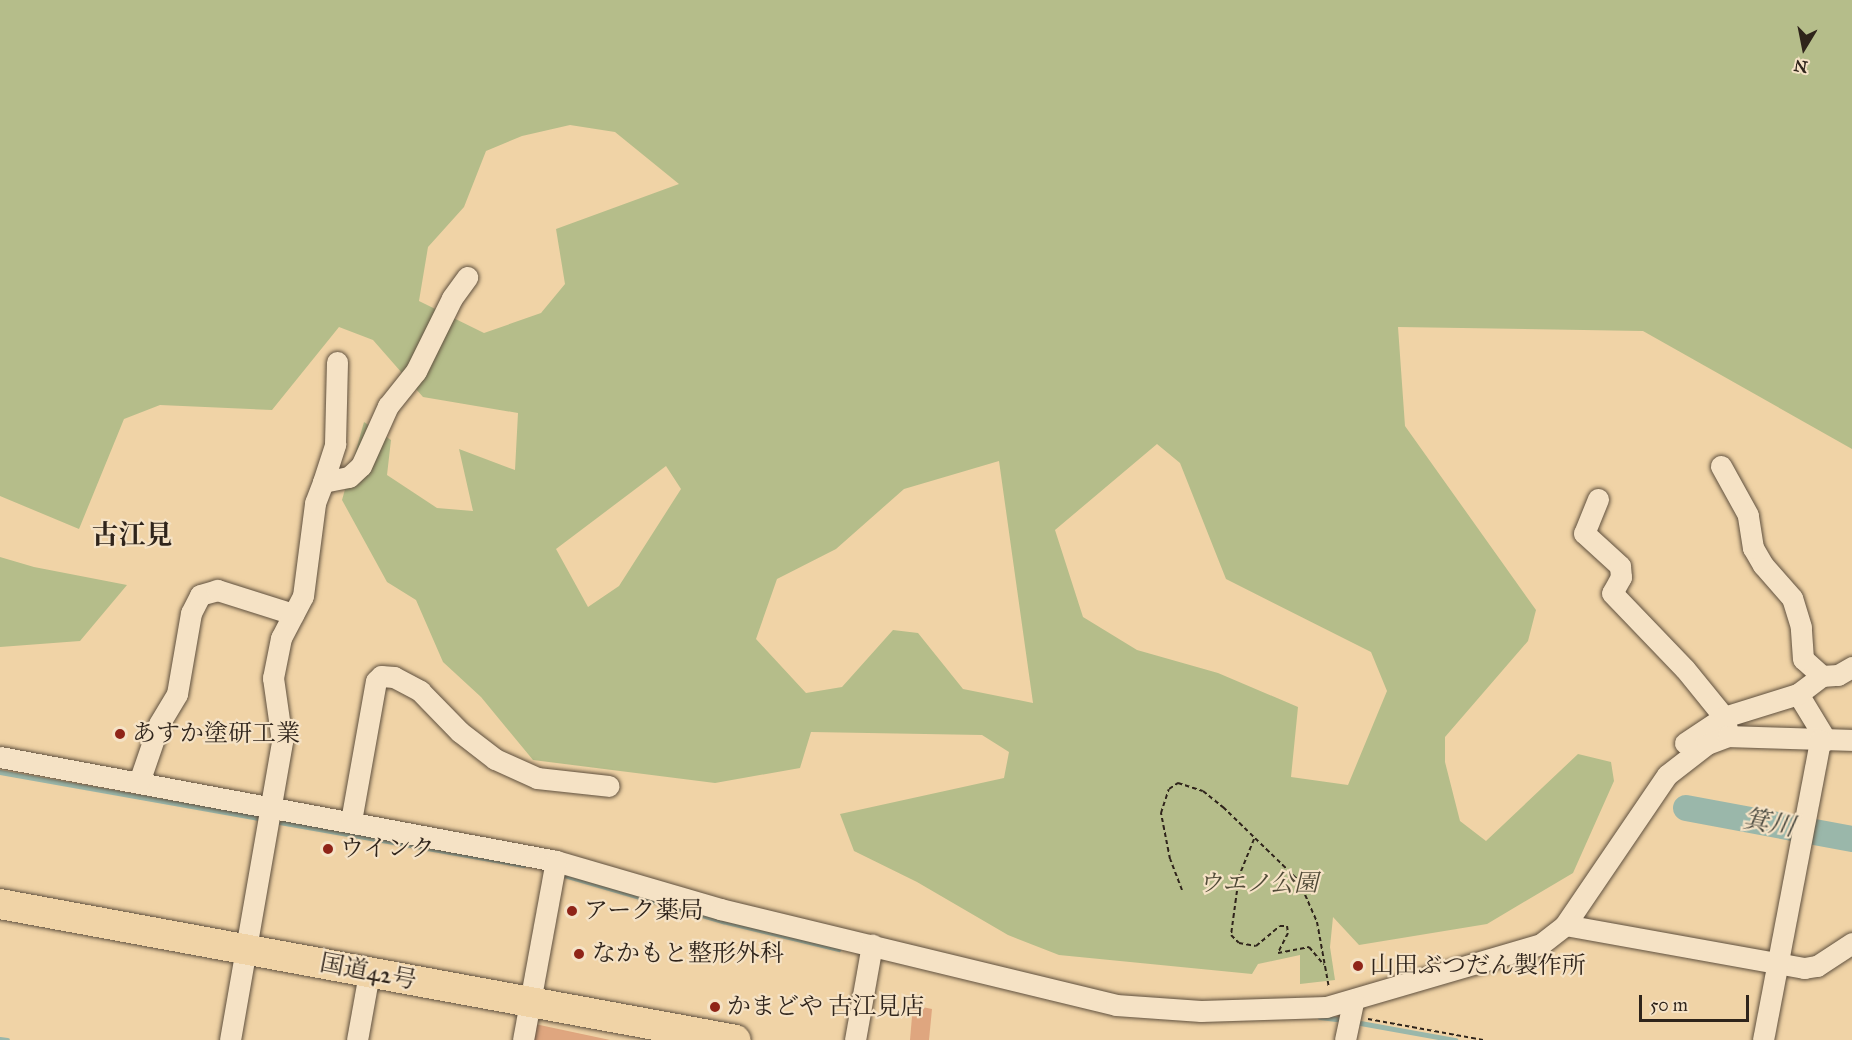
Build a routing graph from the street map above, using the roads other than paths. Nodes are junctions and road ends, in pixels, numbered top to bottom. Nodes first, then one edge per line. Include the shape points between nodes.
1 (467, 277) dead end
2 (337, 362) dead end
3 (1721, 465) dead end
4 (323, 482) junction
5 (1598, 499) dead end
6 (294, 614) junction
7 (1852, 667) edge
8 (1822, 676) junction
9 (1798, 694) junction
10 (1726, 726) junction
11 (1823, 740) junction
12 (1852, 740) edge
13 (0, 757) edge
14 (139, 782) junction
15 (609, 786) dead end
16 (272, 806) junction
17 (351, 821) junction
18 (556, 861) junction
19 (0, 903) edge
20 (0, 909) edge
21 (37, 911) junction
22 (1564, 925) junction
23 (1852, 942) edge
24 (872, 945) junction
25 (246, 949) junction
26 (1778, 963) junction
27 (369, 973) junction
28 (530, 1002) junction
29 (1345, 1007) junction
30 (230, 1040) edge
31 (357, 1040) edge
32 (523, 1040) edge
33 (736, 1040) edge
34 (855, 1040) edge
35 (1345, 1040) edge
36 (1763, 1040) edge

1 - 4 street via 416,371 388,406 361,466 349,477
2 - 4 street via 335,444
3 - 8 street via 1748,514 1754,548 1792,598 1801,627 1803,659
4 - 6 street via 311,520 303,596
5 - 10 street via 1584,533 1620,566 1621,577 1612,593
6 - 14 street via 217,590 200,595 190,613 177,694 159,724
6 - 16 street via 281,638 273,678 282,741
7 - 8 street via 1838,675
8 - 9 street
9 - 10 street
9 - 11 street
10 - 11 street
10 - 22 street via 1676,767
11 - 12 street
11 - 26 street
13 - 14 street
14 - 16 street
15 - 17 street via 537,778 495,759 460,732 420,691 394,677 381,676 376,681
16 - 17 street
16 - 25 street
17 - 18 street
18 - 24 street via 694,902
18 - 28 street
19 - 21 highway, 国道42号
20 - 21 street
21 - 25 highway, 国道42号
22 - 26 street
22 - 29 street via 1541,944
23 - 26 street via 1811,968
24 - 29 street via 1129,1007 1201,1011
24 - 34 street
25 - 27 highway, 国道42号
25 - 30 street
26 - 36 street
27 - 28 highway, 国道42号
27 - 31 street
28 - 32 street
28 - 33 highway, 国道42号
29 - 35 street

